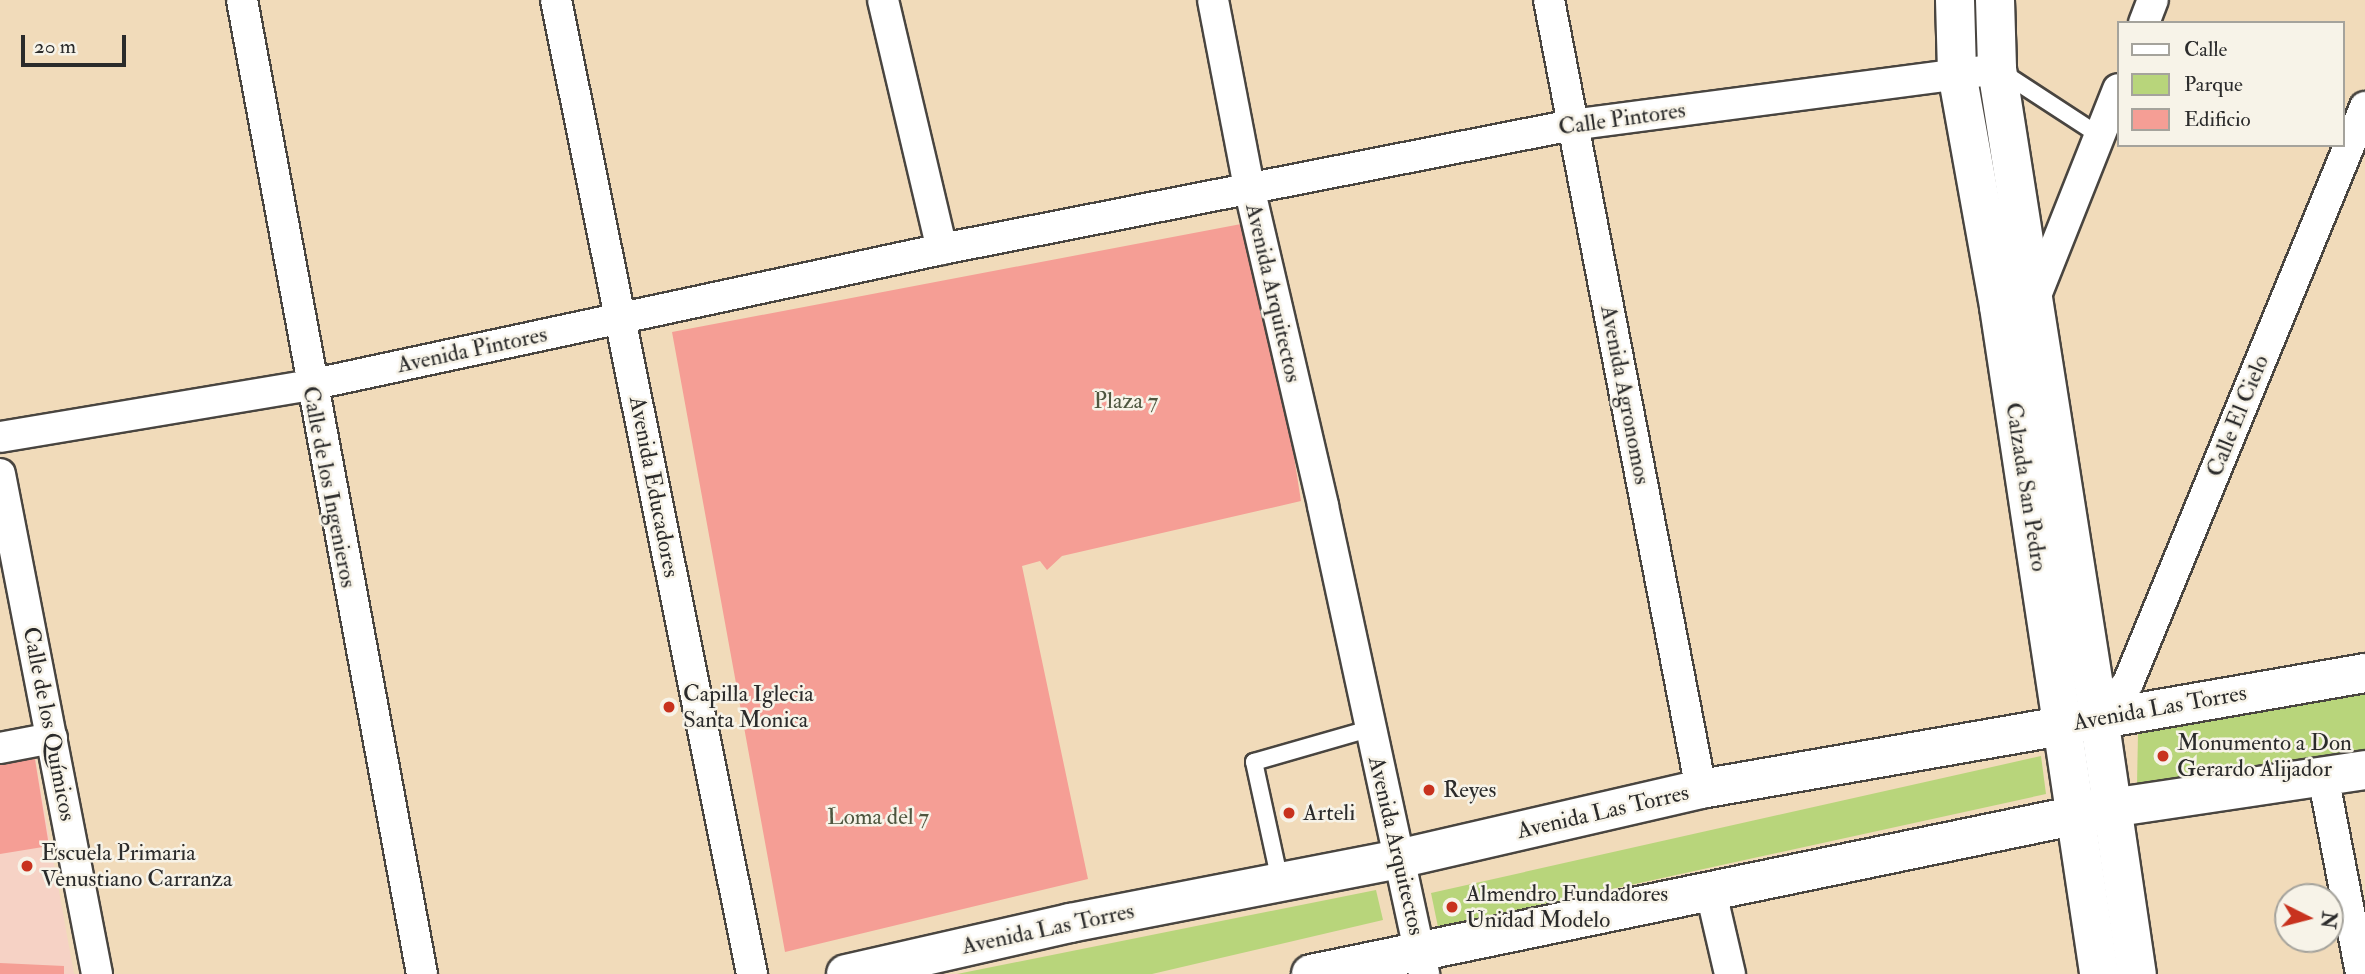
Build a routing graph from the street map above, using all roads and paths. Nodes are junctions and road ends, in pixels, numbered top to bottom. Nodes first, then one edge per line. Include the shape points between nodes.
1 (242, 0) edge
2 (556, 0) edge
3 (883, 0) edge
4 (1213, 0) edge
5 (1549, 0) edge
6 (1955, 0) edge
7 (1995, 0) edge
8 (2154, 0) edge
9 (2145, 21) edge
10 (1997, 69) junction
11 (1957, 73) junction
12 (2116, 94) edge
13 (2365, 107) edge
14 (1572, 125) junction
15 (2100, 136) junction
16 (1249, 187) junction
17 (942, 249) junction
18 (2033, 303) junction
19 (621, 318) junction
20 (310, 385) junction
21 (0, 437) edge
22 (0, 474) edge
23 (2365, 673) edge
24 (2099, 718) junction
25 (2062, 725) junction
26 (1370, 729) junction
27 (51, 738) junction
28 (0, 748) edge
29 (2365, 770) edge
30 (2323, 776) junction
31 (1701, 789) junction
32 (2094, 811) junction
33 (1398, 859) junction
34 (1280, 881) junction
35 (1710, 888) junction
36 (1422, 964) edge
37 (97, 974) edge
38 (422, 974) edge
39 (752, 974) edge
40 (846, 974) edge
41 (1311, 974) edge
42 (1730, 974) edge
43 (2099, 974) edge
44 (2137, 974) edge
45 (2361, 974) edge

1 - 20 street, Calle de los Ingenieros
2 - 19 street, Avenida Educadores
3 - 17 street
4 - 16 street
5 - 14 street, Avenida Agronomos
6 - 11 main road, Calzada San Pedro
7 - 10 main road, Calzada San Pedro
8 - 9 street
10 - 11 street, Calle Pintores
10 - 15 lane
10 - 18 main road, Calzada San Pedro
11 - 14 street, Calle Pintores
11 - 25 main road, Calzada San Pedro
12 - 15 street
13 - 24 street, Calle El Cielo via 2128,683
14 - 16 street, Calle Pintores
14 - 31 street, Avenida Agronomos
15 - 18 street
16 - 17 street, Avenida Arquitectos
16 - 26 street, Avenida Arquitectos
17 - 19 street, Avenida Pintores
18 - 24 main road, Calzada San Pedro
19 - 20 street, Avenida Pintores
19 - 39 street, Avenida Educadores
20 - 21 street, Avenida Pintores
20 - 38 street, Calle de los Ingenieros
22 - 27 street, Calle de los Químicos
23 - 24 main road, Avenida Las Torres
24 - 25 main road, Avenida Las Torres
24 - 32 main road, Calzada San Pedro
25 - 31 main road, Avenida Las Torres
25 - 32 main road, Calzada San Pedro
26 - 33 street, Avenida Arquitectos
26 - 34 lane via 1254,762
27 - 28 street
27 - 37 street, Calle de los Químicos
29 - 30 main road
30 - 32 main road
30 - 45 street
31 - 33 main road, Avenida Las Torres
32 - 35 main road
32 - 43 main road, Calzada San Pedro
32 - 44 main road, Calzada San Pedro
33 - 34 main road, Avenida Las Torres
33 - 36 street, Avenida Arquitectos
34 - 40 main road, Avenida Las Torres
35 - 36 main road
35 - 42 street
36 - 41 main road

